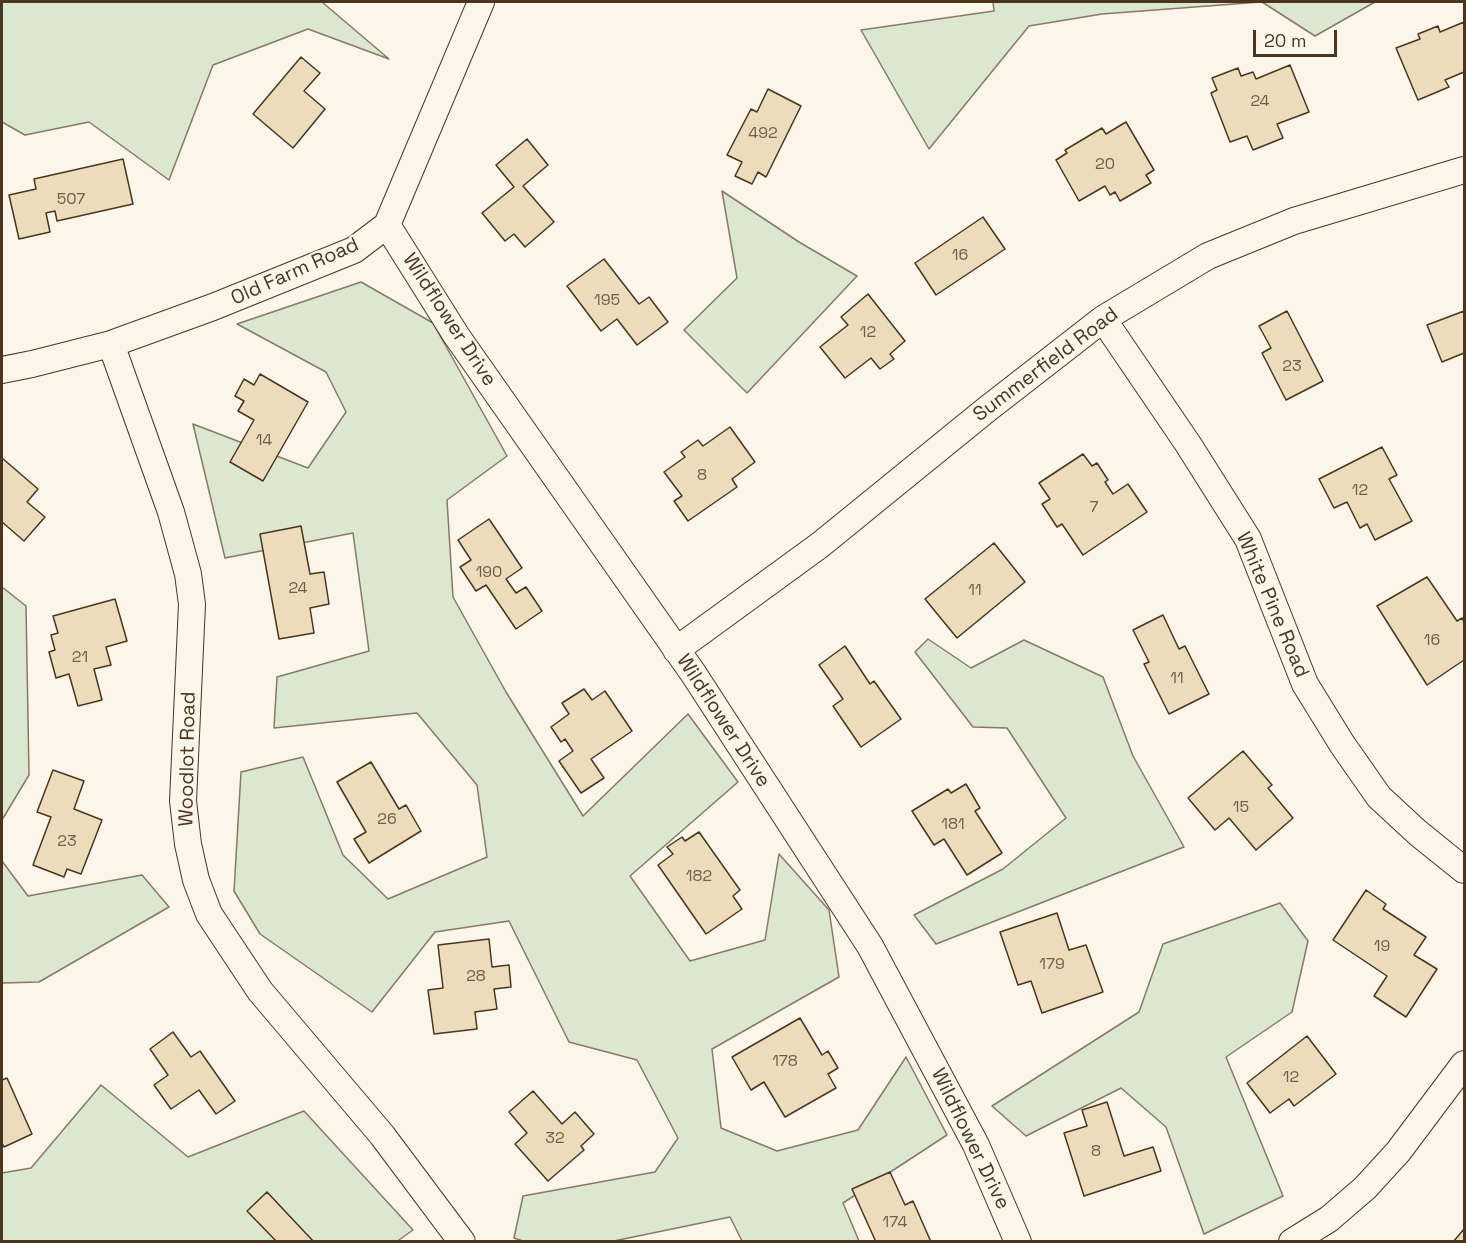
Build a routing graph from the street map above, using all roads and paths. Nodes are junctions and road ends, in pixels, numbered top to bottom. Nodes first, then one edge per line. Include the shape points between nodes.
1 (481, 2) edge
2 (1464, 170) edge
3 (387, 225) junction
4 (1103, 319) junction
5 (111, 344) junction
6 (2, 370) edge
7 (676, 650) junction
8 (1464, 870) edge
9 (1464, 1064) edge
10 (462, 1242) edge
11 (1018, 1242) edge
12 (1292, 1242) edge

1 - 3 street, Old Farm Road
2 - 4 street, Summerfield Road via 1294,220 1208,256
3 - 5 street, Old Farm Road via 354,250
3 - 7 street, Wildflower Drive via 456,335
4 - 7 street, Summerfield Road via 820,545
4 - 8 street, White Pine Road via 1248,539 1305,684 1342,744 1379,797
5 - 6 street, Old Farm Road
5 - 10 street, Woodlot Road via 171,512 188,574 192,604 183,801 196,880 209,914 260,991 382,1135
7 - 11 street, Wildflower Drive via 870,946 976,1145
9 - 12 street via 1398,1152 1365,1188 1329,1219

